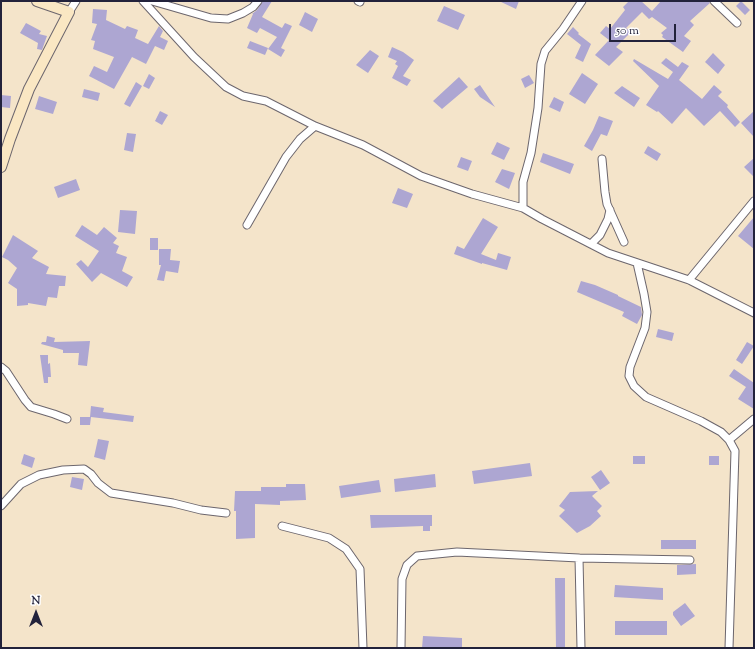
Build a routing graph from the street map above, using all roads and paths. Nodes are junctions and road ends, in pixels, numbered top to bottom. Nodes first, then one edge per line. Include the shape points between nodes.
1 (37, 1) edge
2 (76, 1) edge
3 (143, 1) edge
4 (152, 1) edge
5 (258, 1) edge
6 (582, 1) edge
7 (714, 1) edge
8 (69, 12) junction
9 (737, 23) dead end
10 (315, 126) junction
11 (602, 159) dead end
12 (1, 167) edge
13 (754, 201) edge
14 (523, 208) junction
15 (610, 210) junction
16 (247, 225) dead end
17 (624, 242) dead end
18 (591, 244) junction
19 (637, 263) junction
20 (689, 280) junction
21 (754, 313) edge
22 (1, 367) edge
23 (67, 419) dead end
24 (754, 419) edge
25 (729, 440) junction
26 (1, 506) edge
27 (226, 513) dead end
28 (282, 526) dead end
29 (579, 558) junction
30 (690, 560) dead end
31 (363, 648) edge
32 (401, 648) edge
33 (580, 648) edge
34 (729, 648) edge

1 - 8 street
2 - 8 street
3 - 10 street via 194,57 226,87 243,96 266,101
4 - 5 street via 211,18 228,19 244,13
6 - 14 street via 545,51 541,64 538,108 531,153 523,182
7 - 9 street
8 - 12 street via 29,89
10 - 14 street via 363,145 421,176
10 - 16 street via 300,139 286,157
11 - 15 street via 604,192
13 - 20 street
14 - 18 street
15 - 17 street
15 - 18 street via 600,234
18 - 19 street
19 - 20 street
19 - 25 street via 647,312 645,328 630,367 629,376 634,386 646,397 701,421 721,432
20 - 21 street
22 - 23 street via 31,407
24 - 25 street
25 - 34 street via 735,452 736,464
26 - 27 street via 21,484 39,475 84,469 111,493
28 - 31 street via 329,538 346,549 360,569
29 - 30 street
29 - 32 street via 458,552 417,556 407,565 402,579
29 - 33 street

